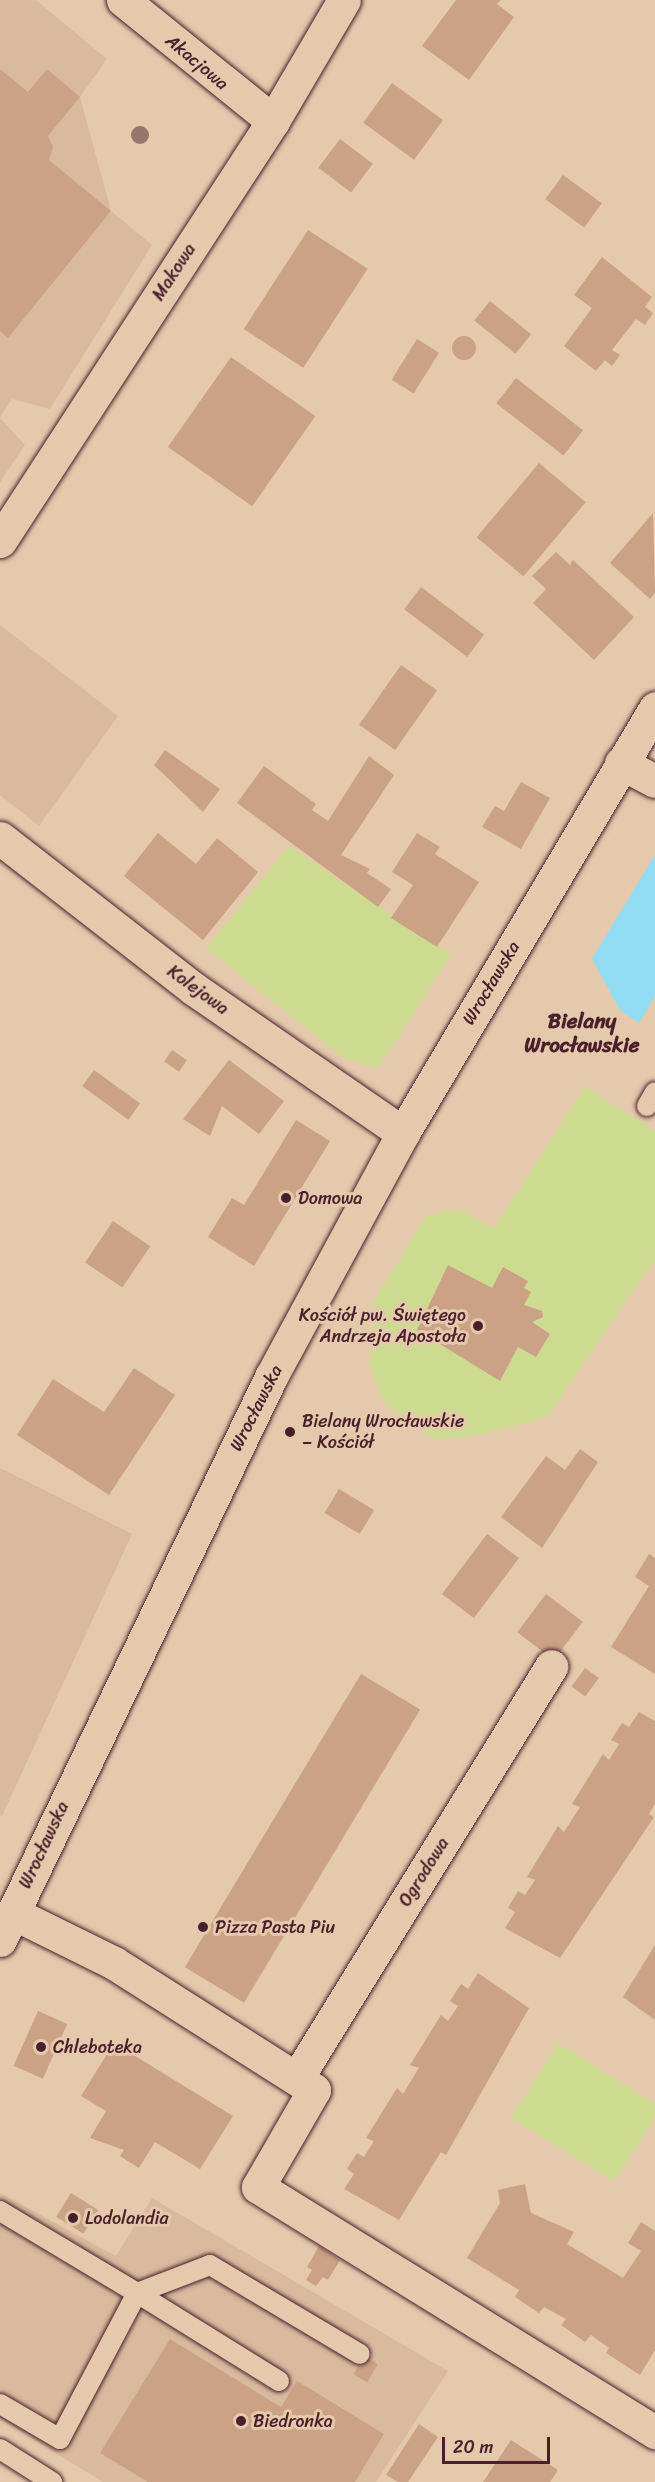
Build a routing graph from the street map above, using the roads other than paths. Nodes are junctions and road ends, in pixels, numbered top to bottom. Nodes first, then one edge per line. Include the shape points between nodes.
1 (123, 0) edge
2 (344, 0) edge
3 (273, 121) junction
4 (0, 541) edge
5 (655, 708) edge
6 (621, 763) junction
7 (655, 781) edge
8 (0, 838) edge
9 (403, 1133) junction
10 (551, 1666) dead end
11 (7, 1926) edge
12 (297, 2078) junction
13 (0, 2211) edge
14 (137, 2293) junction
15 (360, 2354) dead end
16 (279, 2381) dead end
17 (0, 2404) edge
18 (655, 2432) edge
19 (0, 2450) edge
20 (52, 2482) edge

1 - 3 street, Akacjowa
2 - 3 street, Makowa
3 - 4 street, Makowa
5 - 6 street, Wrocławska
6 - 7 street
6 - 9 street, Wrocławska
8 - 9 street, Kolejowa via 194,989
9 - 11 street, Wrocławska via 268,1383
10 - 12 street, Ogrodowa
11 - 12 street via 114,1963
12 - 18 street via 314,2090 258,2187
13 - 14 lane
14 - 15 lane via 210,2265
14 - 16 lane
14 - 17 lane via 60,2439
19 - 20 lane

